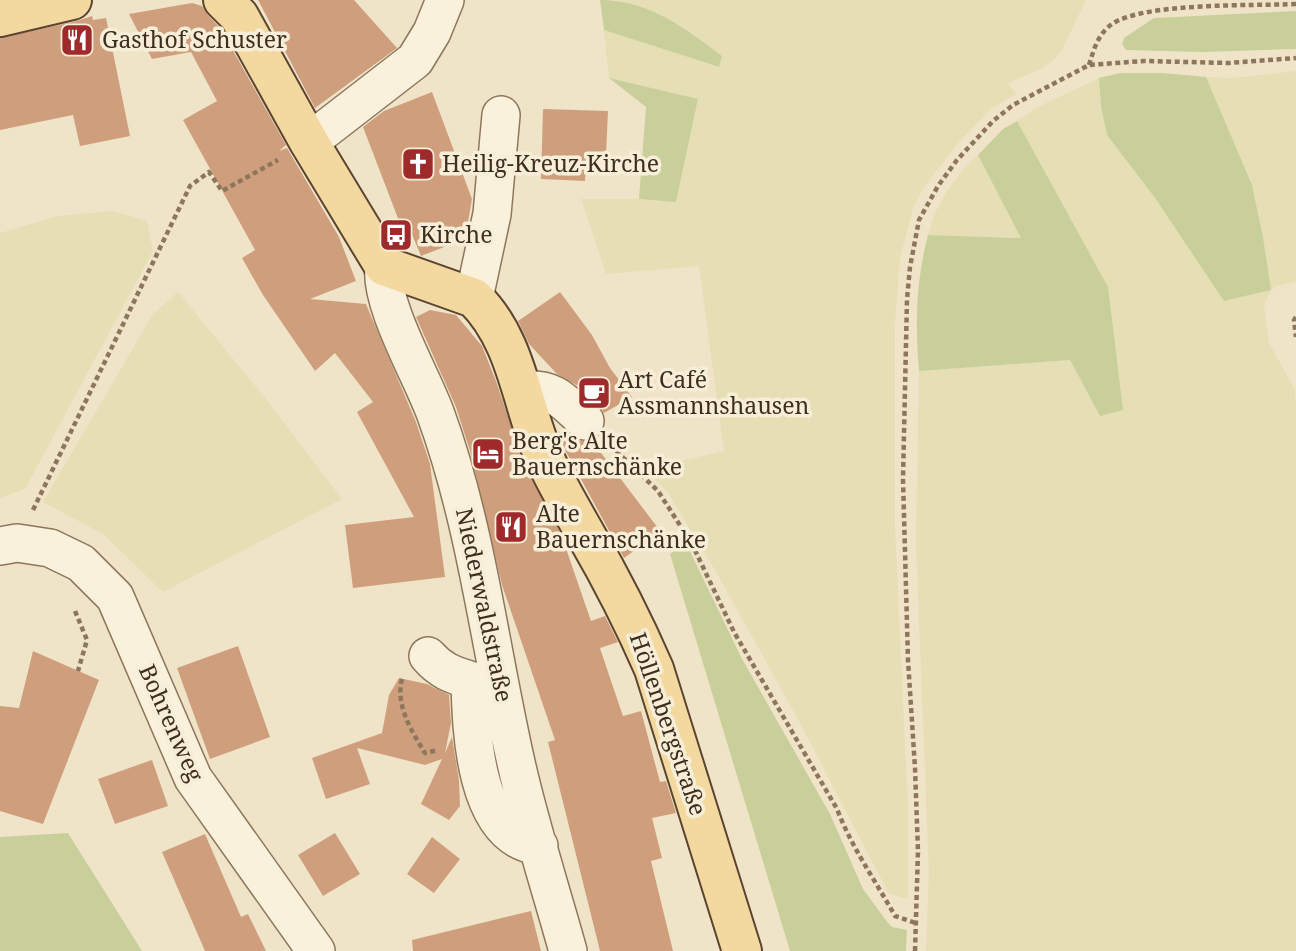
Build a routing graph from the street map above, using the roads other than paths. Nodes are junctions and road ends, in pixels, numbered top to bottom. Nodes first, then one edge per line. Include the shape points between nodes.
1 (72, 0) edge
2 (223, 0) edge
3 (445, 0) edge
4 (0, 17) edge
5 (501, 115) dead end
6 (309, 142) junction
7 (384, 266) junction
8 (474, 298) junction
9 (524, 390) junction
10 (585, 421) road end
11 (9, 544) edge
12 (416, 662) road end
13 (539, 846) junction
14 (316, 951) edge
15 (568, 951) edge
16 (742, 951) edge

1 - 4 main road
2 - 6 main road via 239,16
3 - 6 street via 415,60
5 - 8 street via 492,214
6 - 7 main road
7 - 8 main road
7 - 13 street, Niederwaldstraße via 386,293 438,420 466,513 517,768
8 - 9 main road, Höllenbergstraße via 501,333
9 - 10 street via 555,393
9 - 16 main road, Höllenbergstraße via 544,456 654,669
11 - 14 street, Bohrenweg via 50,548 81,564 115,597 193,778
12 - 13 street via 470,680 482,788 502,824 517,840
13 - 15 street, Niederwaldstraße

